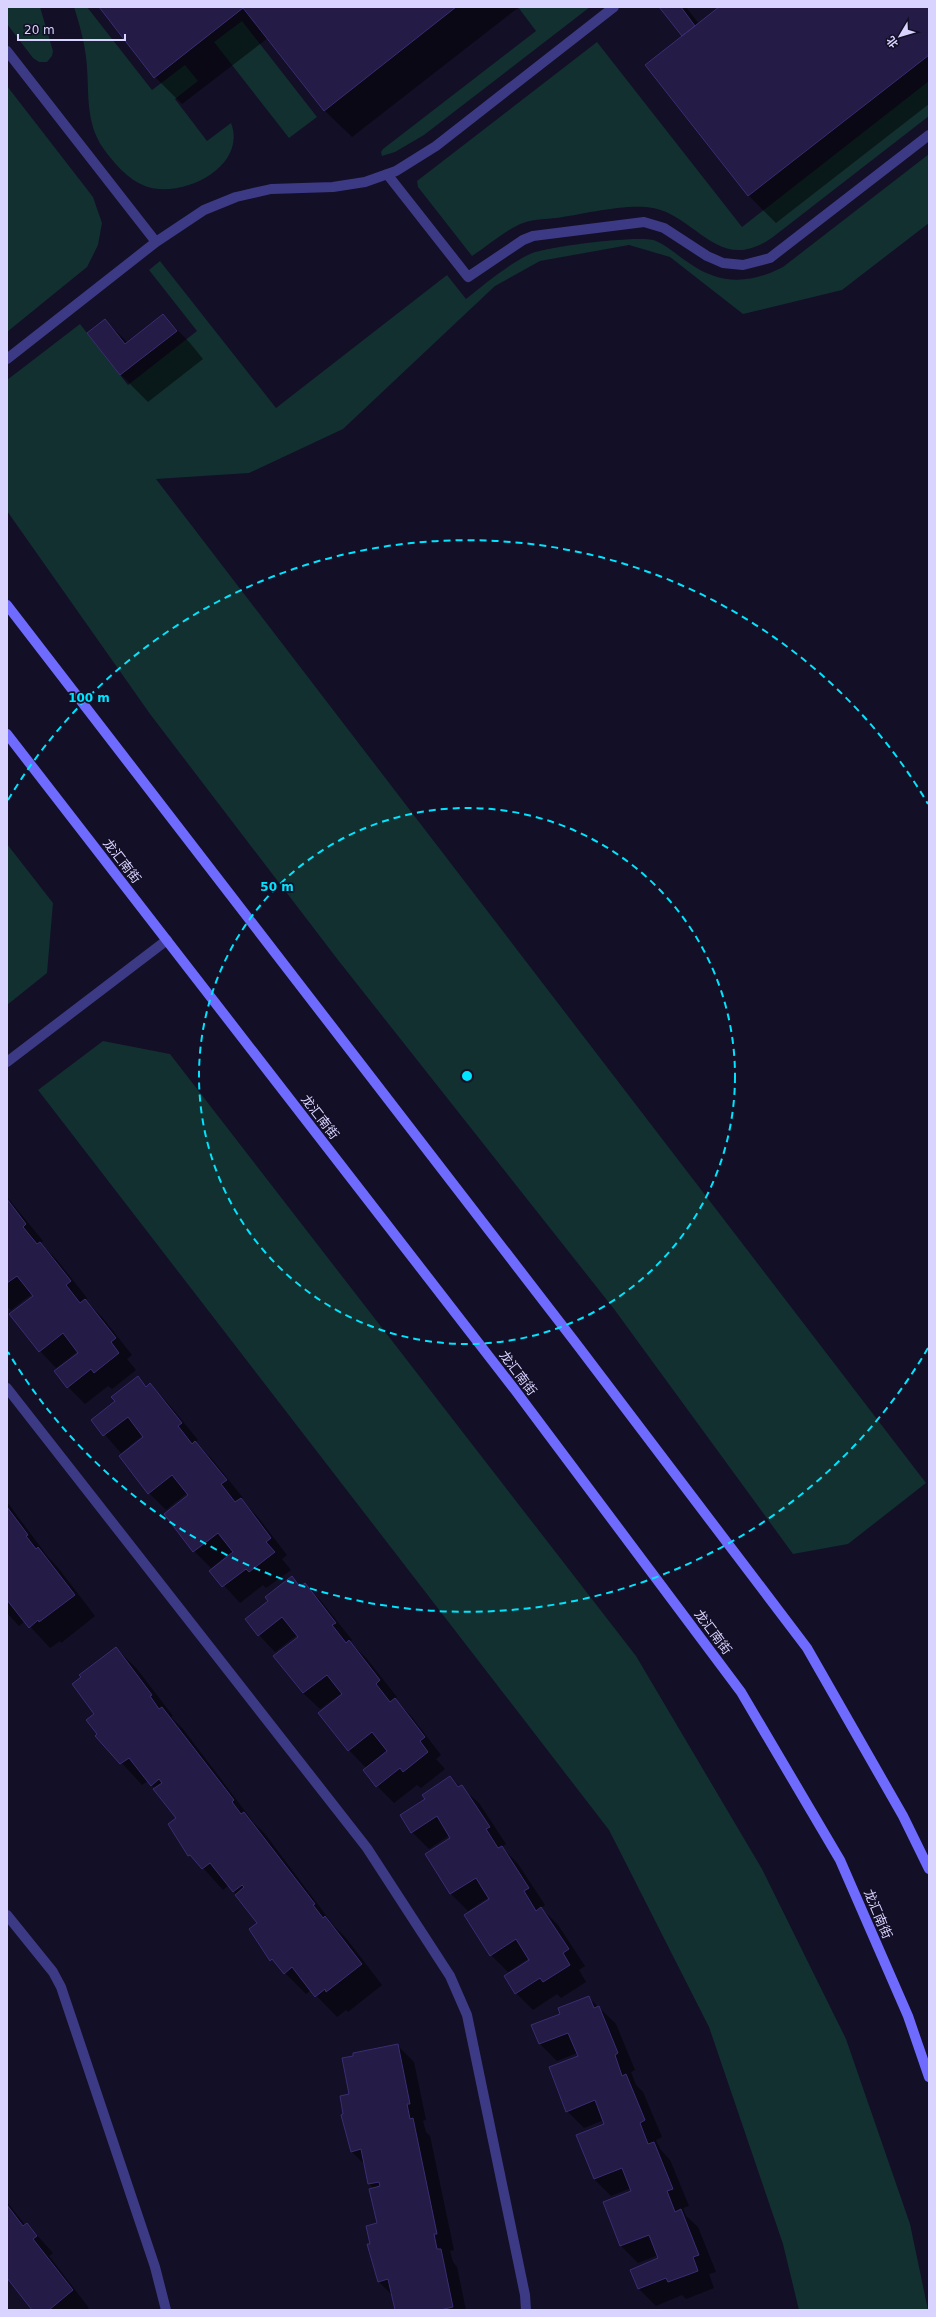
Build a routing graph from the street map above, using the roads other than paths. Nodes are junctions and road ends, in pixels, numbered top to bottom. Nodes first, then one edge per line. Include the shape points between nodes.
1 (614, 7) edge
2 (7, 51) edge
3 (929, 135) edge
4 (387, 174) junction
5 (156, 242) junction
6 (7, 359) edge
7 (7, 605) edge
8 (7, 734) edge
9 (167, 940) junction
10 (7, 1062) edge
11 (7, 1388) edge
12 (929, 1869) edge
13 (7, 1914) edge
14 (929, 2077) edge
15 (166, 2310) edge
16 (526, 2310) edge

1 - 4 street via 436,146
2 - 5 street
3 - 4 street via 770,258 742,265 723,263 707,256 664,228 644,222 533,236 468,277
4 - 5 street via 365,182 333,187 270,189 236,197 204,210
5 - 6 street
7 - 12 main road via 570,1335 807,1648 903,1816
8 - 9 main road, 龙汇南街
9 - 10 street
9 - 14 main road, 龙汇南街 via 515,1390 741,1692 840,1860 908,2016
11 - 16 street via 367,1848 450,1976 467,2015
13 - 15 street via 61,1987 155,2267

